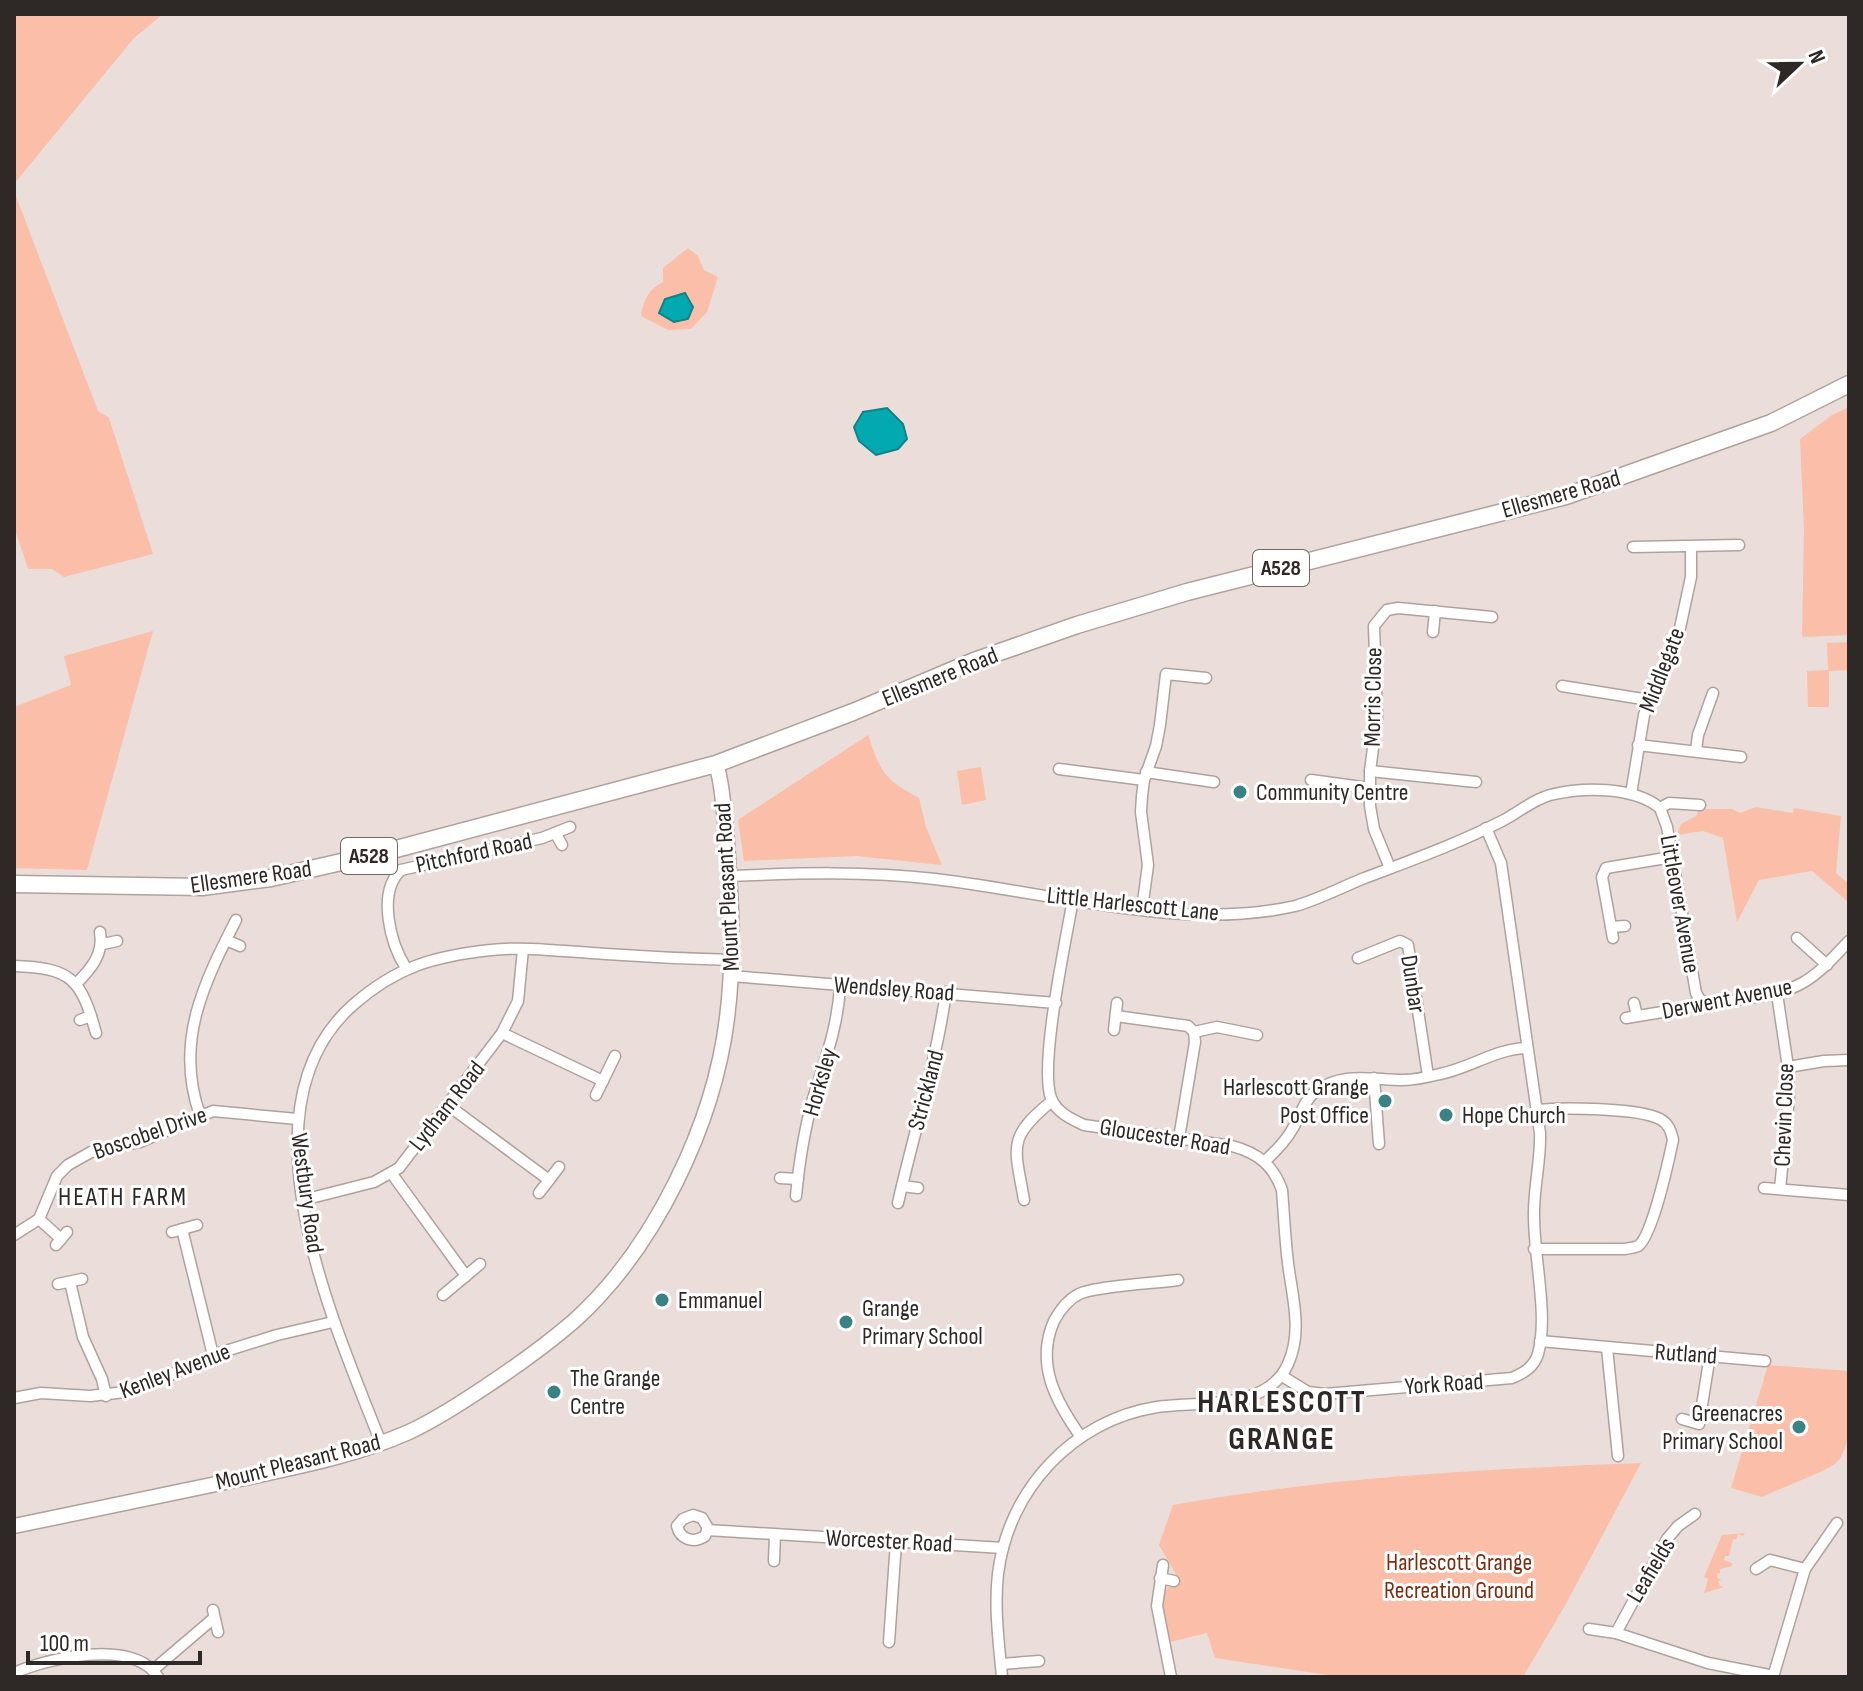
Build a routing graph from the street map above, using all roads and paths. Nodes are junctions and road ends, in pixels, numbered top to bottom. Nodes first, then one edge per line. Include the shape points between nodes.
1 (1849, 384) edge
2 (1739, 545) dead end
3 (1633, 547) dead end
4 (1691, 547) junction
5 (1435, 611) junction
6 (1492, 617) dead end
7 (1433, 632) dead end
8 (1206, 678) dead end
9 (1562, 686) dead end
10 (1713, 693) dead end
11 (1649, 700) junction
12 (1638, 745) junction
13 (1696, 751) junction
14 (1741, 757) dead end
15 (716, 764) junction
16 (1059, 769) dead end
17 (1370, 771) junction
18 (1145, 776) junction
19 (1311, 780) dead end
20 (1214, 782) dead end
21 (1476, 782) dead end
22 (1369, 788) junction
23 (1631, 794) junction
24 (1700, 805) dead end
25 (1660, 808) junction
26 (570, 827) dead end
27 (1486, 828) junction
28 (556, 834) junction
29 (562, 845) dead end
30 (1672, 857) junction
31 (1390, 868) junction
32 (729, 876) junction
33 (14, 884) edge
34 (1073, 899) junction
35 (1142, 909) junction
36 (236, 920) dead end
37 (1625, 926) dead end
38 (100, 932) dead end
39 (1797, 938) dead end
40 (226, 940) junction
41 (117, 941) dead end
42 (1849, 941) edge
43 (103, 944) junction
44 (240, 946) dead end
45 (523, 949) junction
46 (1358, 958) dead end
47 (733, 960) junction
48 (1827, 965) junction
49 (14, 966) edge
50 (406, 968) junction
51 (732, 976) junction
52 (76, 984) junction
53 (840, 986) junction
54 (946, 992) junction
55 (1777, 994) junction
56 (1700, 1000) junction
57 (1056, 1003) junction
58 (1117, 1003) dead end
59 (1634, 1003) dead end
60 (91, 1016) junction
61 (1116, 1016) junction
62 (80, 1020) dead end
63 (1114, 1030) dead end
64 (1194, 1032) junction
65 (96, 1033) dead end
66 (502, 1033) junction
67 (1257, 1035) dead end
68 (1527, 1048) junction
69 (615, 1056) dead end
70 (1849, 1060) edge
71 (1788, 1067) junction
72 (1428, 1076) junction
73 (1374, 1078) junction
74 (603, 1081) junction
75 (596, 1095) dead end
76 (1052, 1101) junction
77 (449, 1106) junction
78 (1538, 1110) junction
79 (200, 1115) junction
80 (297, 1119) junction
81 (1179, 1138) junction
82 (1379, 1144) dead end
83 (1265, 1161) junction
84 (559, 1167) dead end
85 (392, 1174) junction
86 (780, 1178) dead end
87 (798, 1179) junction
88 (549, 1180) junction
89 (902, 1186) junction
90 (918, 1188) dead end
91 (1764, 1188) dead end
92 (1780, 1189) junction
93 (539, 1193) dead end
94 (1849, 1195) edge
95 (796, 1196) dead end
96 (303, 1200) junction
97 (1024, 1200) dead end
98 (898, 1203) dead end
99 (39, 1219) junction
100 (197, 1225) dead end
101 (14, 1235) edge
102 (61, 1239) dead end
103 (1534, 1249) junction
104 (480, 1264) dead end
105 (466, 1276) junction
106 (82, 1279) dead end
107 (1178, 1280) dead end
108 (443, 1295) dead end
109 (333, 1322) junction
110 (1540, 1341) junction
111 (1607, 1348) junction
112 (213, 1355) junction
113 (1710, 1355) junction
114 (1765, 1361) dead end
115 (1282, 1376) junction
116 (106, 1396) junction
117 (14, 1398) edge
118 (1682, 1419) dead end
119 (1081, 1437) junction
120 (381, 1443) junction
121 (1618, 1456) dead end
122 (1695, 1514) dead end
123 (1837, 1523) dead end
124 (14, 1526) edge
125 (707, 1530) dead end
126 (775, 1535) junction
127 (896, 1542) junction
128 (1003, 1548) junction
129 (774, 1561) dead end
130 (1163, 1565) dead end
131 (1756, 1569) dead end
132 (1805, 1569) junction
133 (1160, 1578) junction
134 (1174, 1581) dead end
135 (1589, 1629) dead end
136 (218, 1632) dead end
137 (1616, 1633) junction
138 (889, 1642) dead end
139 (1039, 1661) dead end
140 (1001, 1664) junction
141 (14, 1673) edge
142 (156, 1674) edge
143 (1002, 1677) edge
144 (1171, 1677) edge
145 (1774, 1677) edge

1 - 15 main road, Ellesmere Road / A528 via 1771,423 1566,496 1077,625
2 - 4 street
3 - 4 street
4 - 11 street, Middlegate via 1691,577 1680,628
5 - 6 street, Morris Close
5 - 7 street
5 - 17 street, Morris Close via 1387,610 1374,626 1377,718
8 - 18 street via 1166,674 1160,725
9 - 11 street
10 - 13 street
11 - 12 street, Middlegate
12 - 13 street
12 - 23 street, Middlegate
13 - 14 street
15 - 32 street, Mount Pleasant Road
15 - 33 main road, Ellesmere Road / A528 via 271,878 202,887
16 - 18 street
17 - 21 street, Morris Close
17 - 22 street, Morris Close
18 - 20 street
18 - 35 street via 1141,812 1148,865
19 - 22 street
22 - 31 street, Morris Close via 1374,829
23 - 25 street, Little Harlescott Lane
23 - 27 street, Little Harlescott Lane via 1576,791 1547,796
24 - 25 street via 1669,803
25 - 30 street, Littleover Avenue
26 - 28 street, Pitchford Road
27 - 31 street, Little Harlescott Lane
27 - 68 street via 1501,863
28 - 29 street, Pitchford Road
28 - 50 street, Pitchford Road via 401,870 389,886 390,923
30 - 37 street via 1606,868 1602,877 1612,933
30 - 56 street, Littleover Avenue
31 - 35 street, Little Harlescott Lane via 1295,906 1263,912 1200,915
32 - 34 street, Little Harlescott Lane via 873,873
32 - 47 street, Mount Pleasant Road
34 - 35 street, Little Harlescott Lane
34 - 57 street
36 - 40 street
38 - 43 street
39 - 48 street
40 - 44 street
40 - 79 street via 201,991 190,1046
41 - 43 street
42 - 48 street, Derwent Avenue
43 - 52 street
45 - 47 street, Westbury Road
45 - 50 street, Westbury Road via 469,953
45 - 66 street, Lydham Road via 518,1001
46 - 72 street, Dunbar via 1400,941 1408,945
47 - 51 street, Mount Pleasant Road
48 - 55 street, Derwent Avenue via 1801,985
49 - 52 street via 50,969
50 - 80 street, Westbury Road via 371,990 332,1027 308,1074
51 - 53 street, Wendsley Road
51 - 120 street, Mount Pleasant Road via 717,1079 705,1114 633,1253 575,1320 530,1357 445,1414
52 - 60 street
53 - 54 street, Wendsley Road
53 - 87 street, Horksley via 839,1013 813,1101
54 - 57 street, Wendsley Road
54 - 89 street, Strickland via 939,1045
55 - 56 street, Derwent Avenue via 1713,1004
55 - 71 street, Chevin Close
56 - 59 street, Derwent Avenue via 1687,1008 1632,1017
57 - 76 street via 1047,1071
58 - 61 street
60 - 62 street
60 - 65 street
61 - 63 street
61 - 64 street via 1188,1026
64 - 67 street via 1217,1027
64 - 81 street
66 - 74 street
66 - 77 street, Lydham Road
68 - 72 street via 1493,1053
68 - 78 street
69 - 74 street
70 - 71 street
71 - 92 street, Chevin Close
72 - 73 street
73 - 82 street
73 - 83 street via 1348,1077 1312,1093 1293,1129
74 - 75 street
76 - 81 street, Gloucester Road via 1084,1125
76 - 97 street via 1017,1139
77 - 85 street, Lydham Road
77 - 88 street
78 - 103 street via 1541,1154
78 - 103 street via 1649,1115 1662,1120 1673,1140 1653,1219 1638,1246
79 - 80 street, Boscobel Drive via 226,1110
79 - 99 street, Boscobel Drive via 140,1142 91,1152 68,1165 57,1176
80 - 96 street, Westbury Road
81 - 83 street, Gloucester Road via 1248,1150
83 - 115 street via 1282,1190 1295,1309 1294,1347
84 - 88 street
85 - 96 street, Lydham Road
85 - 105 street
86 - 87 street
87 - 95 street, Horksley
88 - 93 street
89 - 90 street
89 - 98 street, Strickland
91 - 92 street, Chevin Close
92 - 94 street, Chevin Close
96 - 109 street, Westbury Road
99 - 101 street
99 - 102 street
100 - 112 street via 177,1231
103 - 110 street
104 - 105 street
105 - 108 street
106 - 116 street via 64,1283
107 - 119 street via 1080,1293 1057,1316 1048,1335 1050,1385
109 - 112 street, Kenley Avenue
109 - 120 street, Westbury Road
110 - 111 street, Rutland
110 - 115 street, York Road via 1531,1367 1512,1378 1325,1394 1308,1392
111 - 113 street, Rutland
111 - 121 street
112 - 116 street, Kenley Avenue via 162,1379
113 - 114 street, Rutland
113 - 118 street via 1704,1426
115 - 119 street via 1256,1395 1144,1410 1110,1420
116 - 117 street, Kenley Avenue via 41,1393
119 - 128 street via 1032,1485
120 - 124 street, Mount Pleasant Road via 335,1458
122 - 137 street, Leafields via 1667,1539
123 - 132 street
125 - 126 street, Worcester Road
126 - 127 street, Worcester Road
126 - 129 street
127 - 128 street, Worcester Road
127 - 138 street
128 - 140 street via 997,1602
130 - 133 street
131 - 132 street via 1768,1556
132 - 145 street
133 - 134 street
133 - 144 street via 1157,1606
135 - 137 street, Leafields
136 - 142 street via 214,1614
137 - 145 street, Leafields via 1708,1663
139 - 140 street
140 - 143 street
141 - 142 street via 45,1661 99,1654 139,1662

